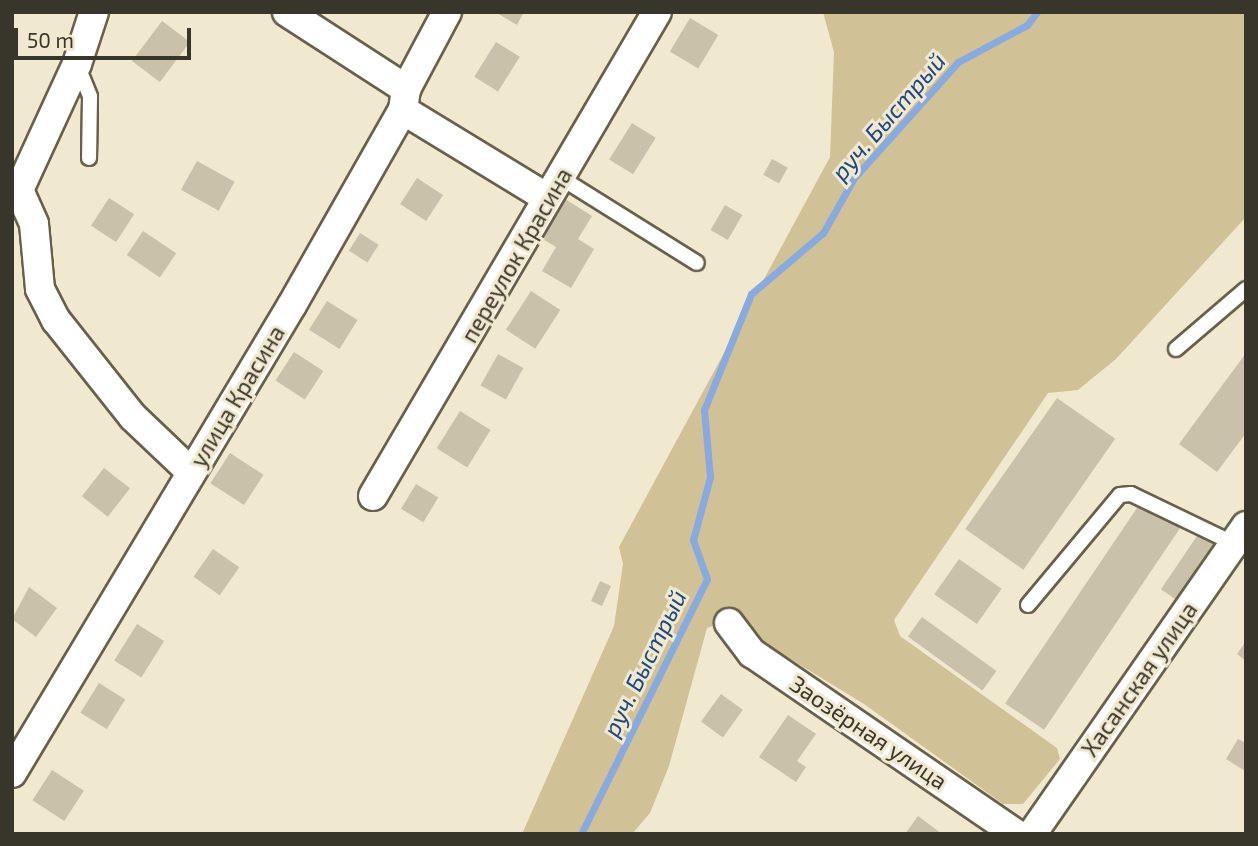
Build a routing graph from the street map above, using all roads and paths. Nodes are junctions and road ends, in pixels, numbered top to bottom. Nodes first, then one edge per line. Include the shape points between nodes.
1 (93, 12) edge
2 (287, 12) edge
3 (447, 12) edge
4 (657, 12) edge
5 (77, 64) junction
6 (404, 99) junction
7 (89, 158) dead end
8 (554, 188) junction
9 (16, 189) edge
10 (697, 262) dead end
11 (1246, 289) edge
12 (1176, 349) dead end
13 (191, 472) junction
14 (373, 496) dead end
15 (1240, 534) edge
16 (1028, 605) dead end
17 (729, 623) dead end
18 (12, 773) edge
19 (1016, 834) edge
20 (1032, 834) edge

1 - 5 street
2 - 6 street
3 - 6 street, улица Красина
4 - 8 street, переулок Красина
5 - 7 lane via 90,97
5 - 9 street
6 - 8 street
6 - 13 street, улица Красина
8 - 10 lane
8 - 14 street, переулок Красина
9 - 13 street via 34,225 40,289 56,320 133,417
11 - 12 lane
13 - 18 street, улица Красина
15 - 16 lane via 1120,495
15 - 20 street, Хасанская улица
17 - 19 street, Заозёрная улица via 752,653

